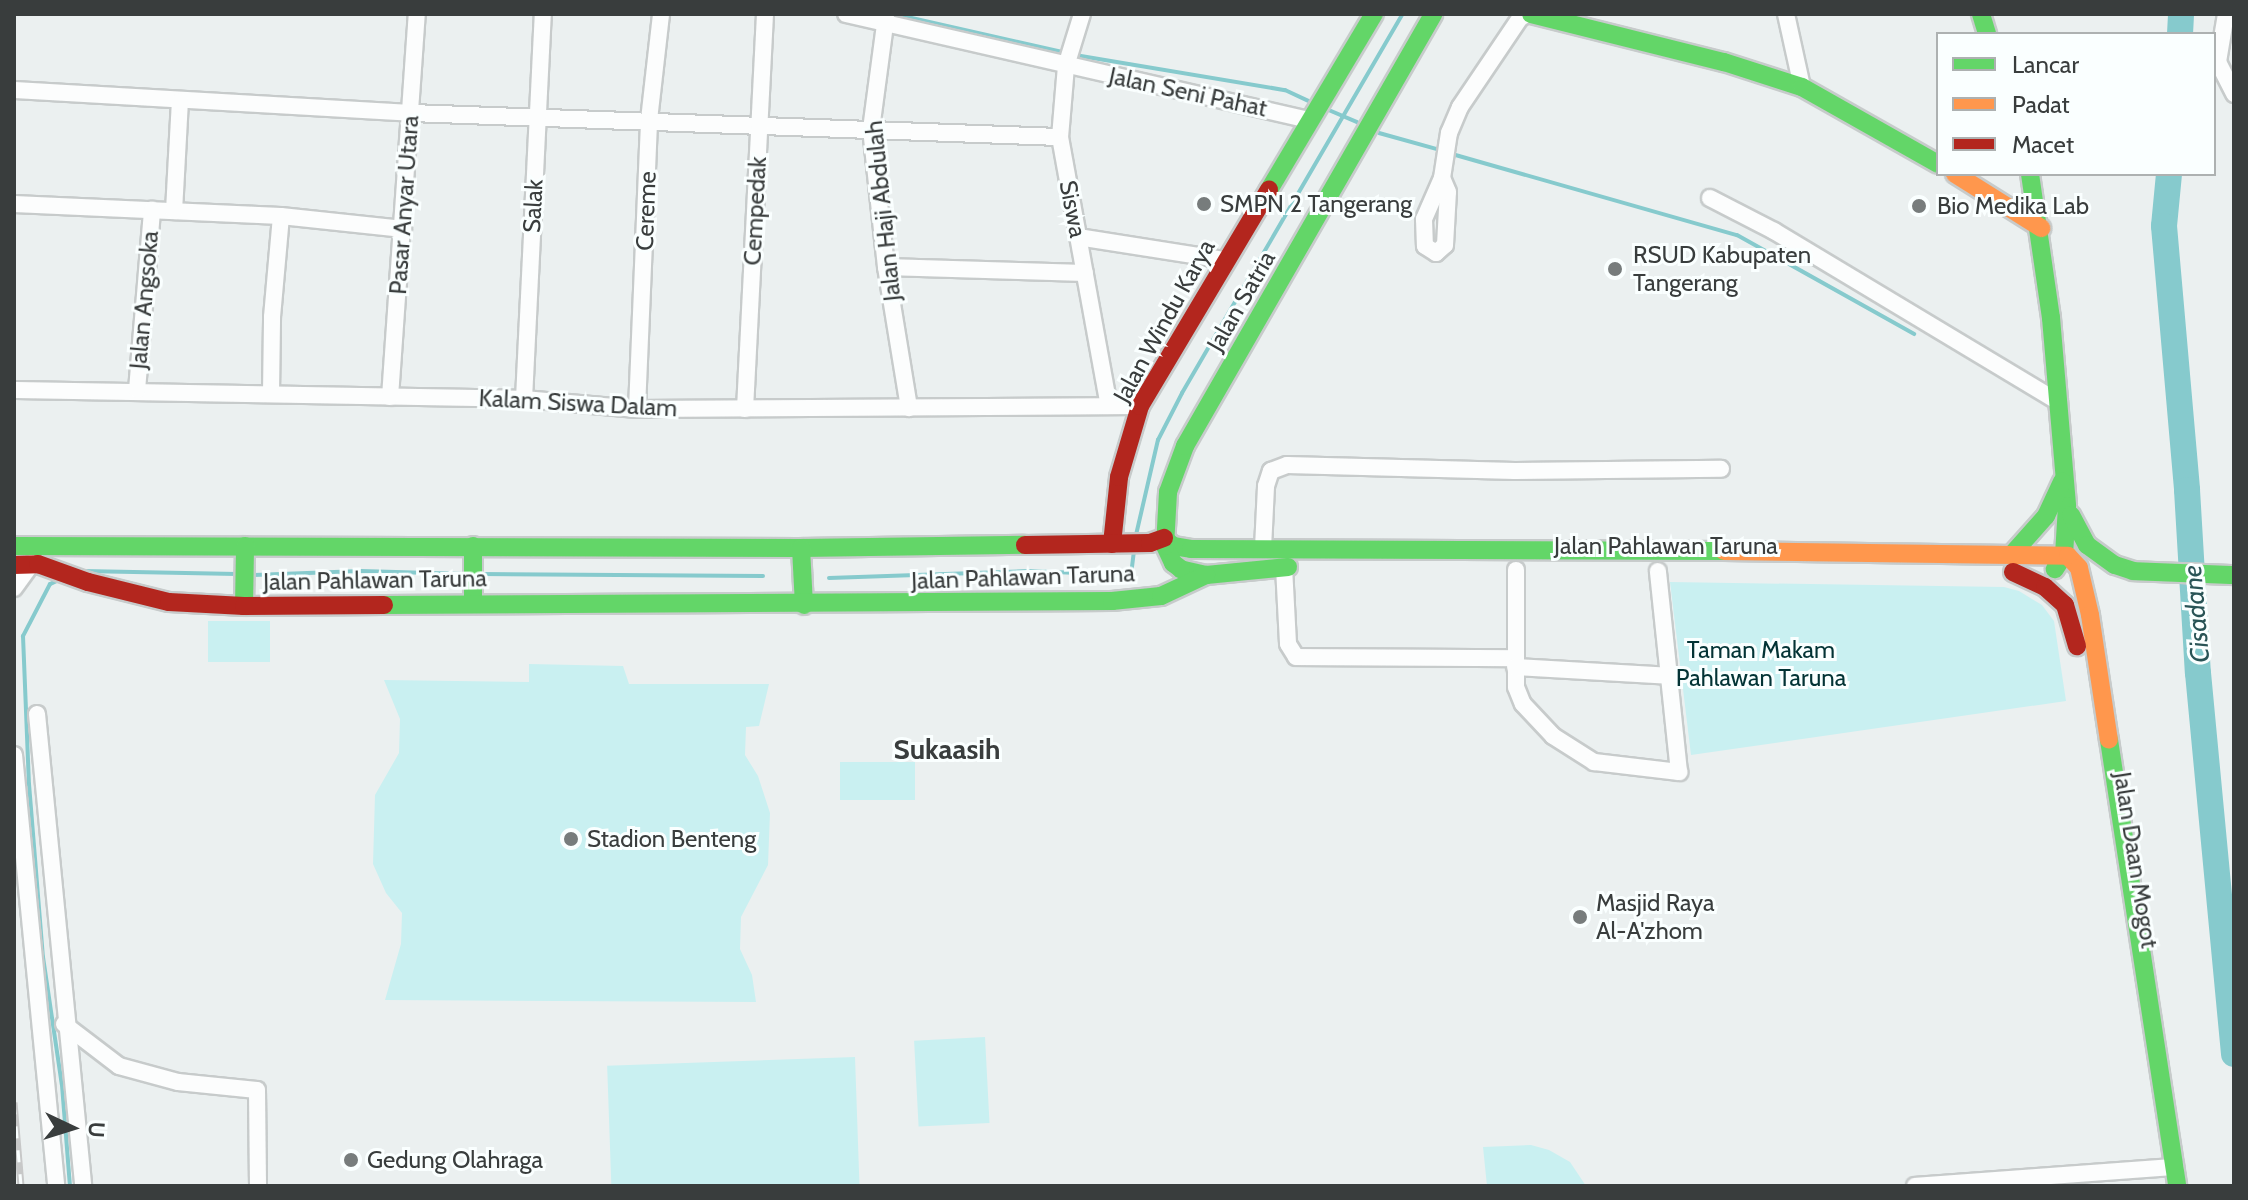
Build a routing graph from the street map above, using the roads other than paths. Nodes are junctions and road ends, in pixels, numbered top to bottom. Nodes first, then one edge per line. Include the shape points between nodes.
1 (417, 14) edge
2 (543, 14) edge
3 (661, 14) edge
4 (765, 14) edge
5 (846, 14) edge
6 (1082, 14) edge
7 (1374, 14) edge
8 (1433, 14) edge
9 (1529, 14) edge
10 (1786, 14) edge
11 (2226, 14) edge
12 (886, 18) edge
13 (1067, 63) junction
14 (1802, 87) junction
15 (14, 90) edge
16 (2234, 94) edge
17 (180, 101) junction
18 (411, 113) junction
19 (537, 117) junction
20 (1311, 118) junction
21 (649, 120) junction
22 (759, 126) junction
23 (871, 129) junction
24 (1060, 137) junction
25 (1936, 163) edge
26 (1958, 176) edge
27 (2030, 176) edge
28 (1442, 178) dead end
29 (1710, 198) dead end
30 (14, 204) edge
31 (152, 210) junction
32 (174, 211) junction
33 (281, 216) junction
34 (2041, 228) junction
35 (403, 229) junction
36 (1078, 237) junction
37 (1225, 260) junction
38 (886, 267) junction
39 (1085, 273) junction
40 (16, 390) dead end
41 (137, 390) junction
42 (271, 393) junction
43 (390, 397) junction
44 (524, 399) junction
45 (2059, 402) junction
46 (1109, 406) junction
47 (1140, 406) junction
48 (909, 408) junction
49 (637, 409) junction
50 (745, 409) junction
51 (1721, 469) dead end
52 (2065, 471) junction
53 (2067, 506) junction
54 (1157, 540) junction
55 (1117, 544) junction
56 (14, 546) edge
57 (801, 548) junction
58 (1263, 548) junction
59 (245, 550) junction
60 (473, 551) junction
61 (2014, 552) junction
62 (2064, 555) junction
63 (30, 565) edge
64 (1284, 567) junction
65 (1457, 569) dead end
66 (1516, 570) dead end
67 (1652, 571) joint
68 (1679, 571) dead end
69 (1774, 571) dead end
70 (2139, 571) junction
71 (2013, 572) junction
72 (2051, 574) junction
73 (1206, 575) junction
74 (2081, 575) junction
75 (2234, 575) edge
76 (14, 588) edge
77 (473, 596) junction
78 (244, 600) junction
79 (804, 605) junction
80 (2090, 615) junction
81 (1515, 662) junction
82 (1669, 676) junction
83 (37, 714) dead end
84 (14, 755) edge
85 (20, 805) junction
86 (48, 827) junction
87 (37, 981) junction
88 (61, 985) junction
89 (64, 1024) junction
90 (2165, 1174) edge
91 (1975, 1183) edge
92 (56, 1186) edge
93 (83, 1186) edge
94 (258, 1186) edge
95 (1915, 1186) edge
96 (2177, 1186) edge

1 - 18 street, Pasar Anyar Utara
2 - 19 street, Salak
3 - 21 street, Cereme
4 - 22 street, Cempedak
5 - 12 street, Jalan Seni Pahat
6 - 13 street, Siswa
7 - 20 main road, Jalan Windu Karya
8 - 54 main road, Jalan Satria via 1185,446
9 - 14 main road via 1724,62
9 - 28 street via 1520,18 1460,107 1449,133
10 - 14 street
11 - 16 street via 2218,62
12 - 13 street, Jalan Seni Pahat
12 - 23 street, Jalan Haji Abdulah
13 - 20 street, Jalan Seni Pahat
13 - 24 street, Siswa
14 - 25 main road
15 - 17 street
17 - 18 street
17 - 32 street
18 - 19 street
18 - 35 street, Pasar Anyar Utara
19 - 21 street
19 - 44 street, Salak
20 - 37 main road, Jalan Windu Karya
21 - 22 street
21 - 49 street, Cereme
22 - 23 street
22 - 50 street, Cempedak
23 - 24 street
23 - 38 street, Jalan Haji Abdulah
24 - 36 street, Siswa
26 - 34 main road
27 - 34 main road
29 - 45 street
30 - 31 street
31 - 32 street
31 - 41 street, Jalan Angsoka
32 - 33 street
33 - 35 street
33 - 42 street
34 - 45 main road
35 - 43 street, Pasar Anyar Utara
36 - 37 street
36 - 39 street, Siswa
37 - 47 main road, Jalan Windu Karya
38 - 39 street
38 - 48 street, Jalan Haji Abdulah
39 - 46 street, Siswa
40 - 41 street, Kalam Siswa Dalam
41 - 42 street, Kalam Siswa Dalam
42 - 43 street, Kalam Siswa Dalam
43 - 44 street, Kalam Siswa Dalam
44 - 49 street, Kalam Siswa Dalam
45 - 52 main road
46 - 47 street, Kalam Siswa Dalam
46 - 48 street, Kalam Siswa Dalam
47 - 55 main road, Jalan Windu Karya via 1119,477
48 - 50 street, Kalam Siswa Dalam
49 - 50 street, Kalam Siswa Dalam
51 - 58 street via 1287,465 1271,471 1266,486
52 - 53 main road
52 - 61 main road via 2046,516
53 - 62 main road
53 - 70 main road via 2087,545 2100,557
54 - 55 main road, Jalan Pahlawan Taruna
54 - 58 main road, Jalan Pahlawan Taruna via 1183,548
54 - 73 main road via 1181,569
55 - 57 main road, Jalan Pahlawan Taruna
56 - 59 main road, Jalan Pahlawan Taruna
57 - 60 main road, Jalan Pahlawan Taruna
57 - 79 main road
58 - 61 main road, Jalan Pahlawan Taruna
59 - 60 main road, Jalan Pahlawan Taruna
59 - 78 main road
60 - 77 main road
61 - 62 main road, Jalan Pahlawan Taruna
62 - 72 main road
62 - 74 main road, Jalan Daan Mogot
63 - 76 street
63 - 78 main road, Jalan Pahlawan Taruna via 169,602
64 - 65 main road, Jalan Pahlawan Taruna
64 - 73 main road, Jalan Pahlawan Taruna
64 - 81 street via 1288,644 1296,657
66 - 81 street
67 - 68 main road, Jalan Pahlawan Taruna
67 - 82 street
69 - 71 main road, Jalan Pahlawan Taruna
70 - 75 main road
70 - 80 main road via 2108,585
71 - 72 main road, Jalan Pahlawan Taruna
71 - 90 main road, Jalan Daan Mogot via 2056,595 2071,616
72 - 74 main road, Jalan Pahlawan Taruna
73 - 79 main road, Jalan Pahlawan Taruna via 1161,596 1112,601
74 - 80 main road, Jalan Daan Mogot
77 - 78 main road, Jalan Pahlawan Taruna
77 - 79 main road, Jalan Pahlawan Taruna
80 - 90 main road, Jalan Daan Mogot
81 - 82 street
81 - 82 street via 1523,704 1567,748 1608,766 1679,772
83 - 86 street
84 - 85 street
85 - 86 street
85 - 87 street
86 - 88 street
87 - 88 street
87 - 92 street
88 - 89 street
89 - 93 street
89 - 94 street via 119,1066 178,1082 257,1090
90 - 91 street
90 - 96 main road, Jalan Daan Mogot
91 - 95 street

